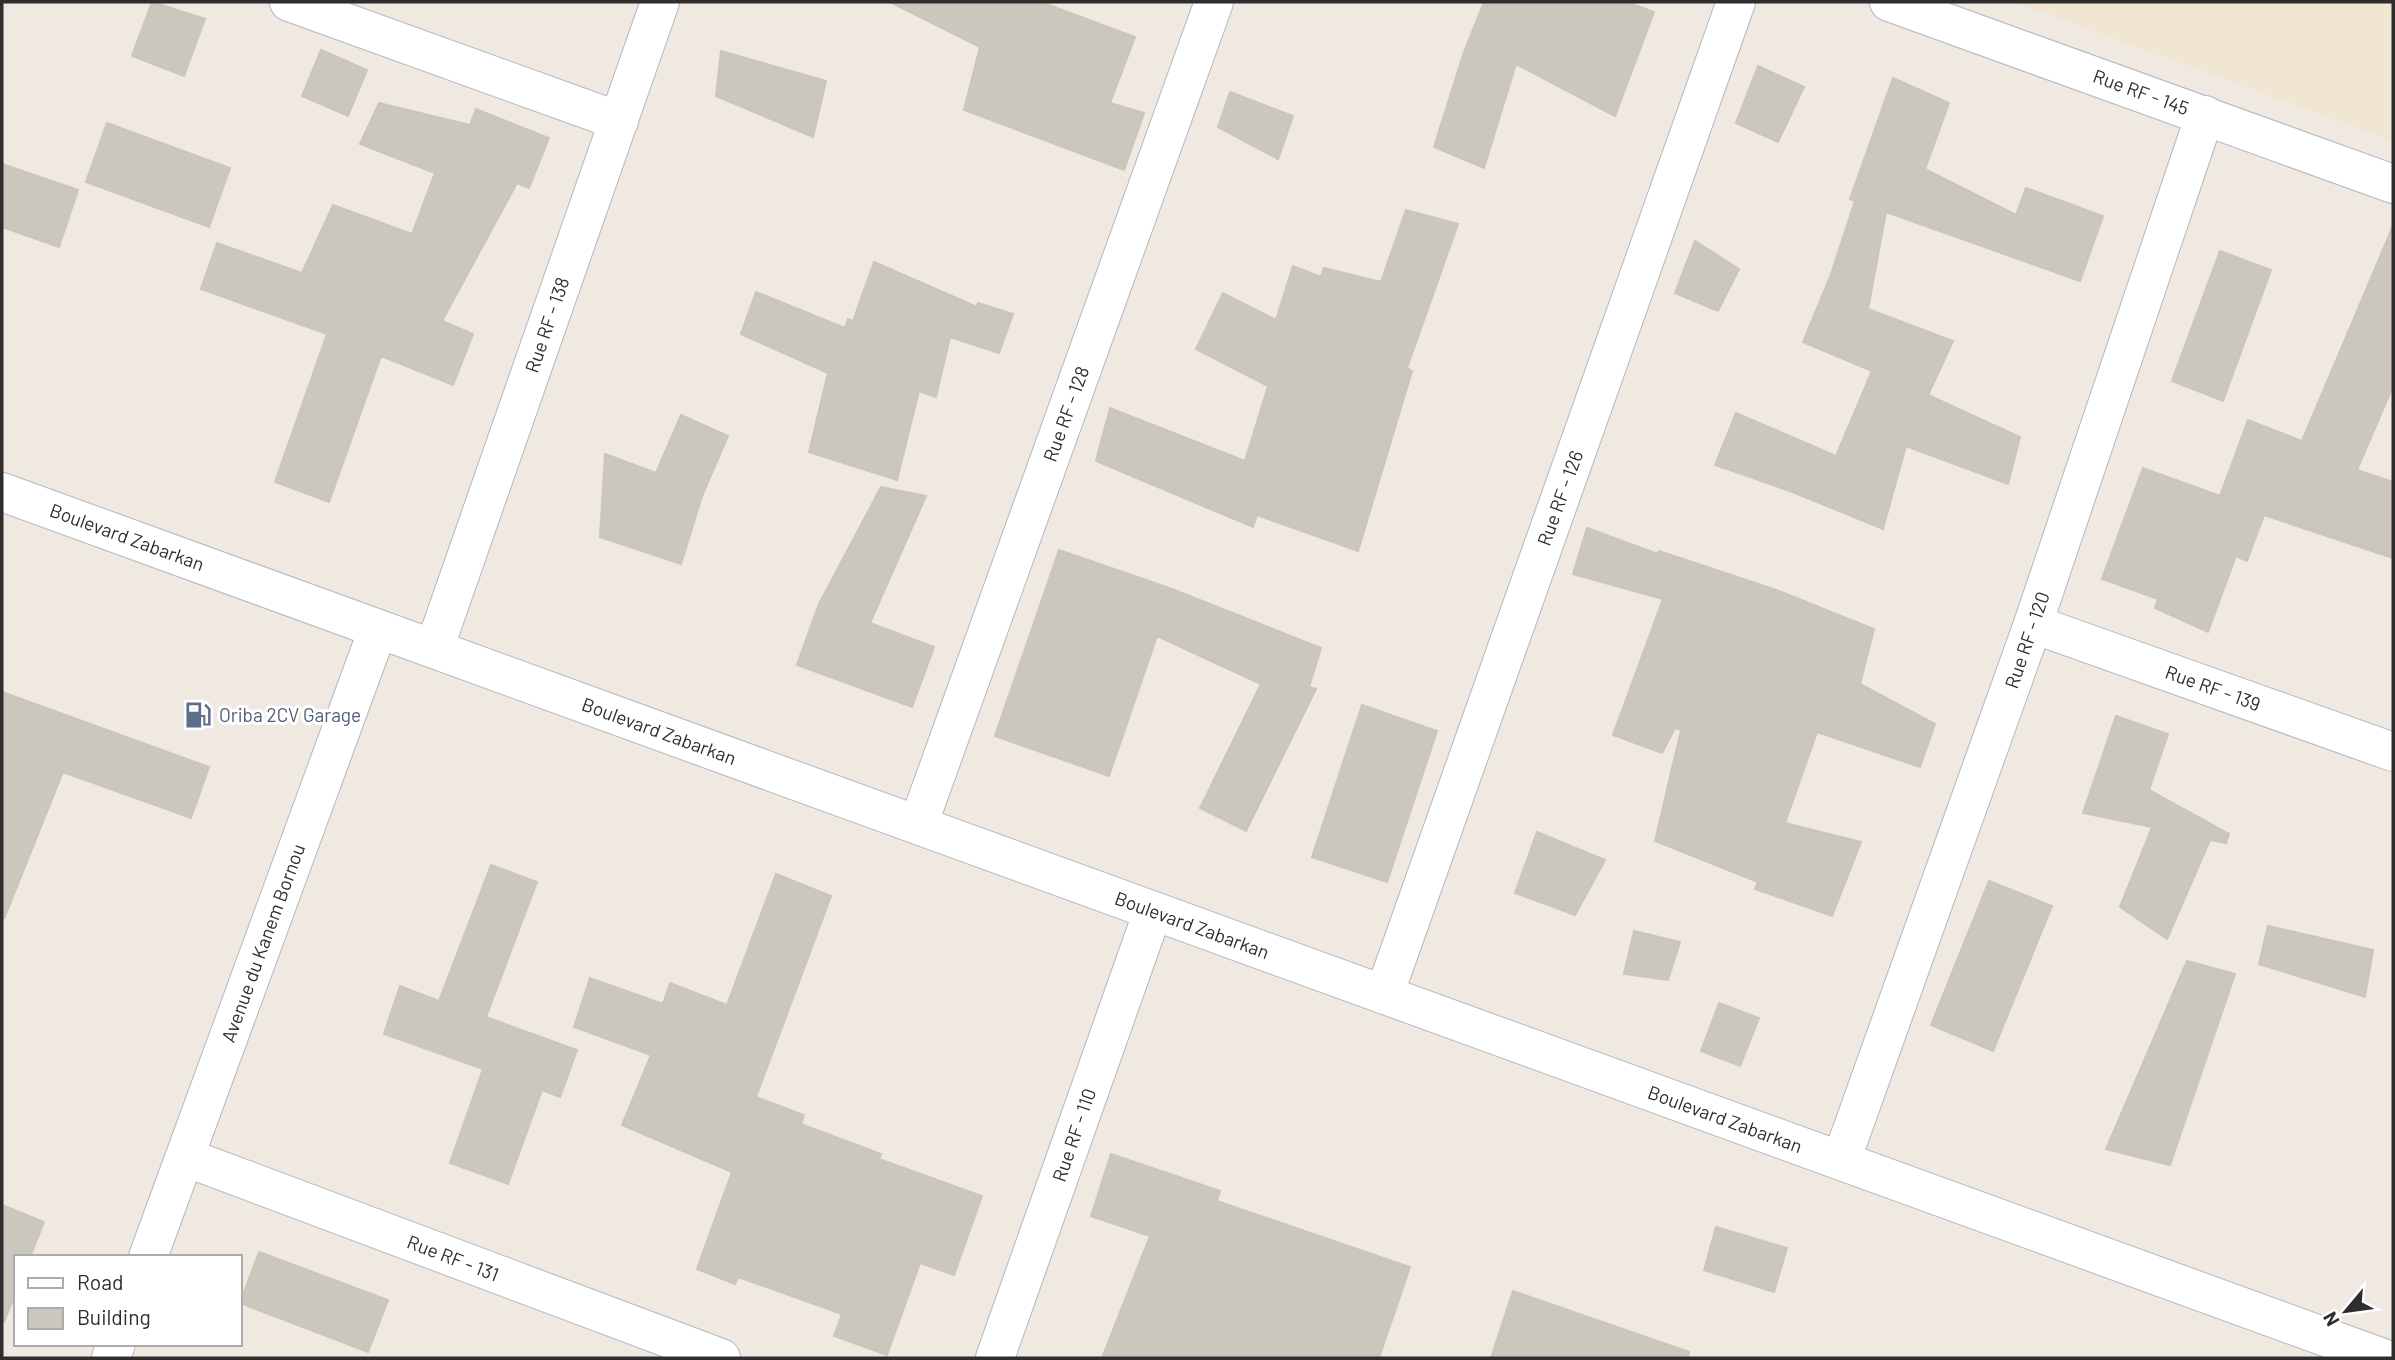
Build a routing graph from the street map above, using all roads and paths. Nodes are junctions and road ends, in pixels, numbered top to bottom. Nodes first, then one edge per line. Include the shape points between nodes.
1 (289, 2) edge
2 (660, 2) edge
3 (1214, 2) edge
4 (1736, 2) edge
5 (1889, 2) edge
6 (2205, 115) junction
7 (619, 121) junction
8 (2393, 184) edge
9 (2, 492) edge
10 (2033, 624) junction
11 (378, 629) junction
12 (434, 649) junction
13 (2393, 752) edge
14 (918, 825) junction
15 (1153, 911) junction
16 (1384, 995) junction
17 (185, 1157) junction
18 (1841, 1161) junction
19 (149, 1255) edge
20 (720, 1358) edge
21 (995, 1358) edge
22 (2383, 1358) edge

1 - 7 street
2 - 7 street, Rue RF - 138
3 - 14 street, Rue RF - 128
4 - 16 street, Rue RF - 126
5 - 6 street, Rue RF - 145
6 - 8 street, Rue RF - 145
6 - 10 street, Rue RF - 120
7 - 12 street, Rue RF - 138
9 - 11 street, Boulevard Zabarkan
10 - 13 street, Rue RF - 139
10 - 18 street, Rue RF - 120
11 - 12 street, Boulevard Zabarkan
11 - 17 street, Avenue du Kanem Bornou
12 - 14 street, Boulevard Zabarkan
14 - 15 street, Boulevard Zabarkan
15 - 16 street, Boulevard Zabarkan
15 - 21 street, Rue RF - 110
16 - 18 street, Boulevard Zabarkan
17 - 19 street, Avenue du Kanem Bornou
17 - 20 street, Rue RF - 131
18 - 22 street, Boulevard Zabarkan

